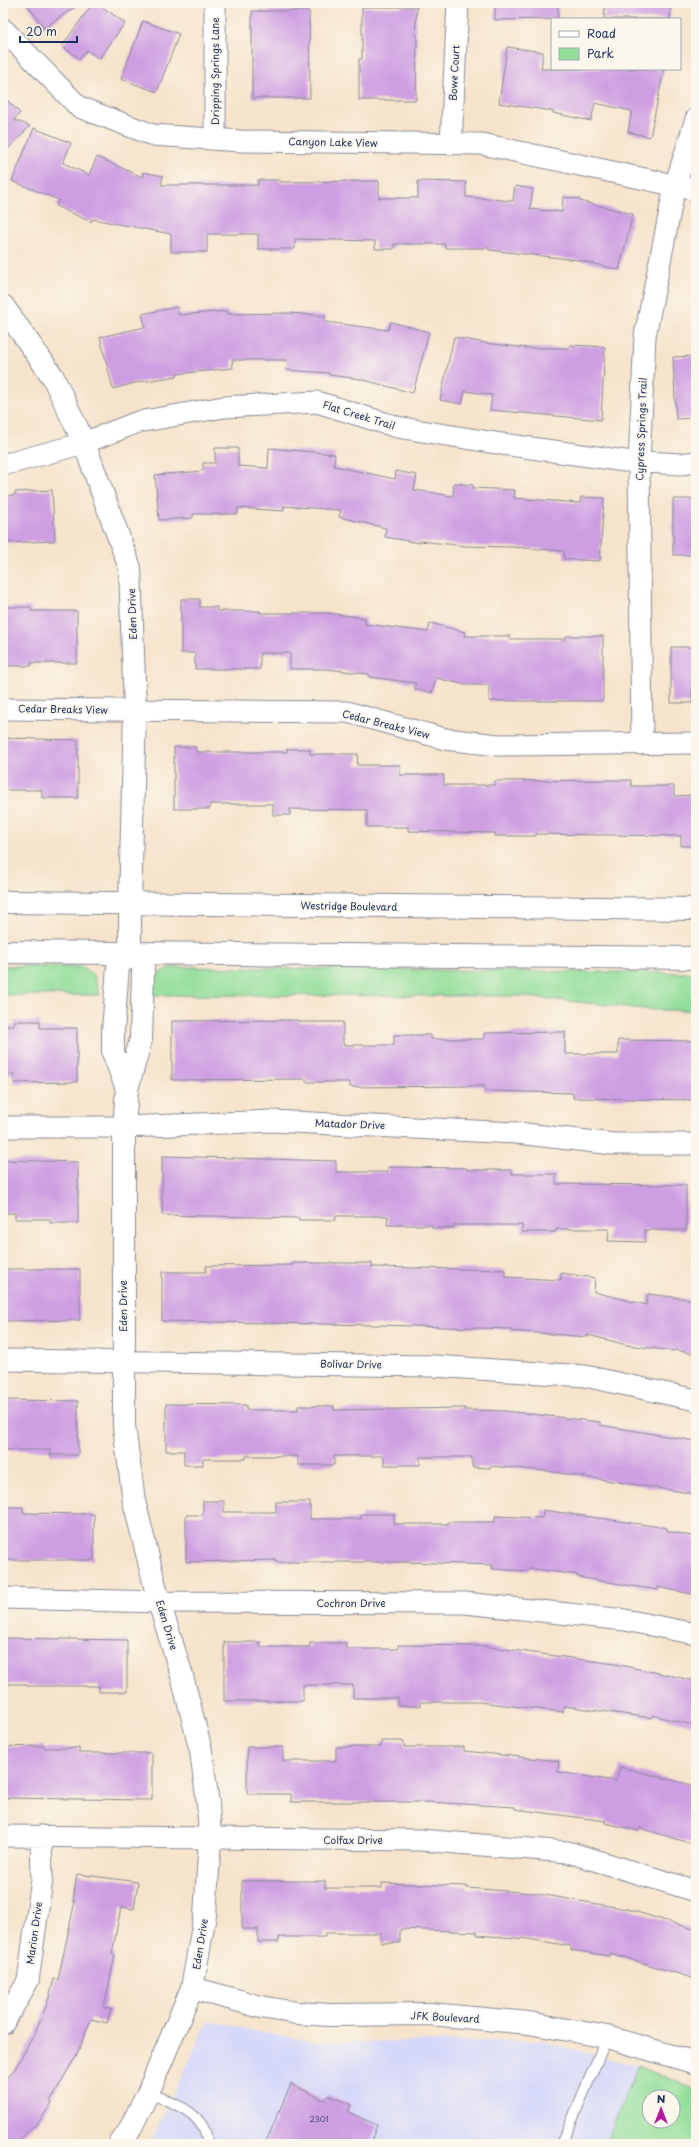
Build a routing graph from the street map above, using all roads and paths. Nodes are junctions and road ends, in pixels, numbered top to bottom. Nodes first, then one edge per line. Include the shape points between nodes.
1 (215, 3) edge
2 (458, 3) edge
3 (3, 29) edge
4 (696, 119) edge
5 (215, 139) junction
6 (451, 144) junction
7 (675, 186) junction
8 (696, 190) edge
9 (3, 306) edge
10 (84, 443) junction
11 (639, 462) junction
12 (696, 462) edge
13 (3, 463) edge
14 (3, 709) edge
15 (135, 710) junction
16 (696, 743) edge
17 (642, 744) junction
18 (3, 902) edge
19 (130, 904) junction
20 (696, 909) edge
21 (3, 952) edge
22 (130, 954) junction
23 (696, 958) edge
24 (127, 1089) junction
25 (3, 1127) edge
26 (124, 1127) junction
27 (696, 1144) edge
28 (3, 1360) edge
29 (124, 1361) junction
30 (696, 1400) edge
31 (3, 1598) edge
32 (159, 1602) junction
33 (696, 1634) edge
34 (3, 1836) edge
35 (41, 1836) junction
36 (210, 1839) junction
37 (696, 1891) edge
38 (192, 1988) junction
39 (3, 2024) edge
40 (607, 2037) junction
41 (696, 2063) edge
42 (148, 2093) junction
43 (120, 2144) edge
44 (207, 2144) edge
45 (562, 2144) edge

1 - 5 street, Dripping Springs Lane
2 - 6 street, Bowe Court
3 - 5 street, Canyon Lake View via 79,107 153,135
4 - 7 street, Cypress Springs Trail
5 - 6 street, Canyon Lake View
6 - 7 street, Canyon Lake View via 482,144
7 - 8 street, Canyon Lake View
7 - 11 street, Cypress Springs Trail via 644,336
9 - 10 street, Eden Drive via 53,377
10 - 11 street, Flat Creek Trail via 138,422 224,407 318,402 397,427
10 - 13 street, Flat Creek Trail
10 - 15 street, Eden Drive via 130,568
11 - 12 street, Flat Creek Trail
11 - 17 street, Cypress Springs Trail
14 - 15 street, Cedar Breaks View
15 - 17 street, Cedar Breaks View via 347,712 445,739 498,745
15 - 19 street, Eden Drive
16 - 17 street, Cedar Breaks View
18 - 19 street, Westridge Boulevard
19 - 20 street, Westridge Boulevard
19 - 22 street, Eden Drive
21 - 22 street
22 - 23 street
22 - 24 street, Eden Drive via 118,966 113,1031 113,1052
22 - 24 street, Eden Drive via 143,964 141,1039
24 - 26 street, Eden Drive
25 - 26 street, Matador Drive
26 - 27 street, Matador Drive via 272,1121 516,1133 613,1144
26 - 29 street, Eden Drive
28 - 29 street, Bolivar Drive
29 - 30 street, Bolivar Drive via 434,1366 561,1374 585,1376
29 - 32 street, Eden Drive via 124,1426 134,1501
31 - 32 street, Cochron Drive
32 - 33 street, Cochron Drive via 465,1602 625,1620
32 - 36 street, Eden Drive via 182,1676 201,1751
34 - 35 street, Colfax Drive
35 - 36 street, Colfax Drive
35 - 39 street, Marion Drive via 42,1879 28,1981
36 - 37 street, Colfax Drive via 420,1840 568,1852
36 - 38 street, Eden Drive via 205,1915
38 - 40 street, JFK Boulevard via 261,2007 297,2013 430,2014 530,2023
38 - 42 street, Eden Drive
40 - 41 street, JFK Boulevard
40 - 45 lane
42 - 43 street, Eden Drive
42 - 44 lane via 174,2103 194,2115 202,2125

